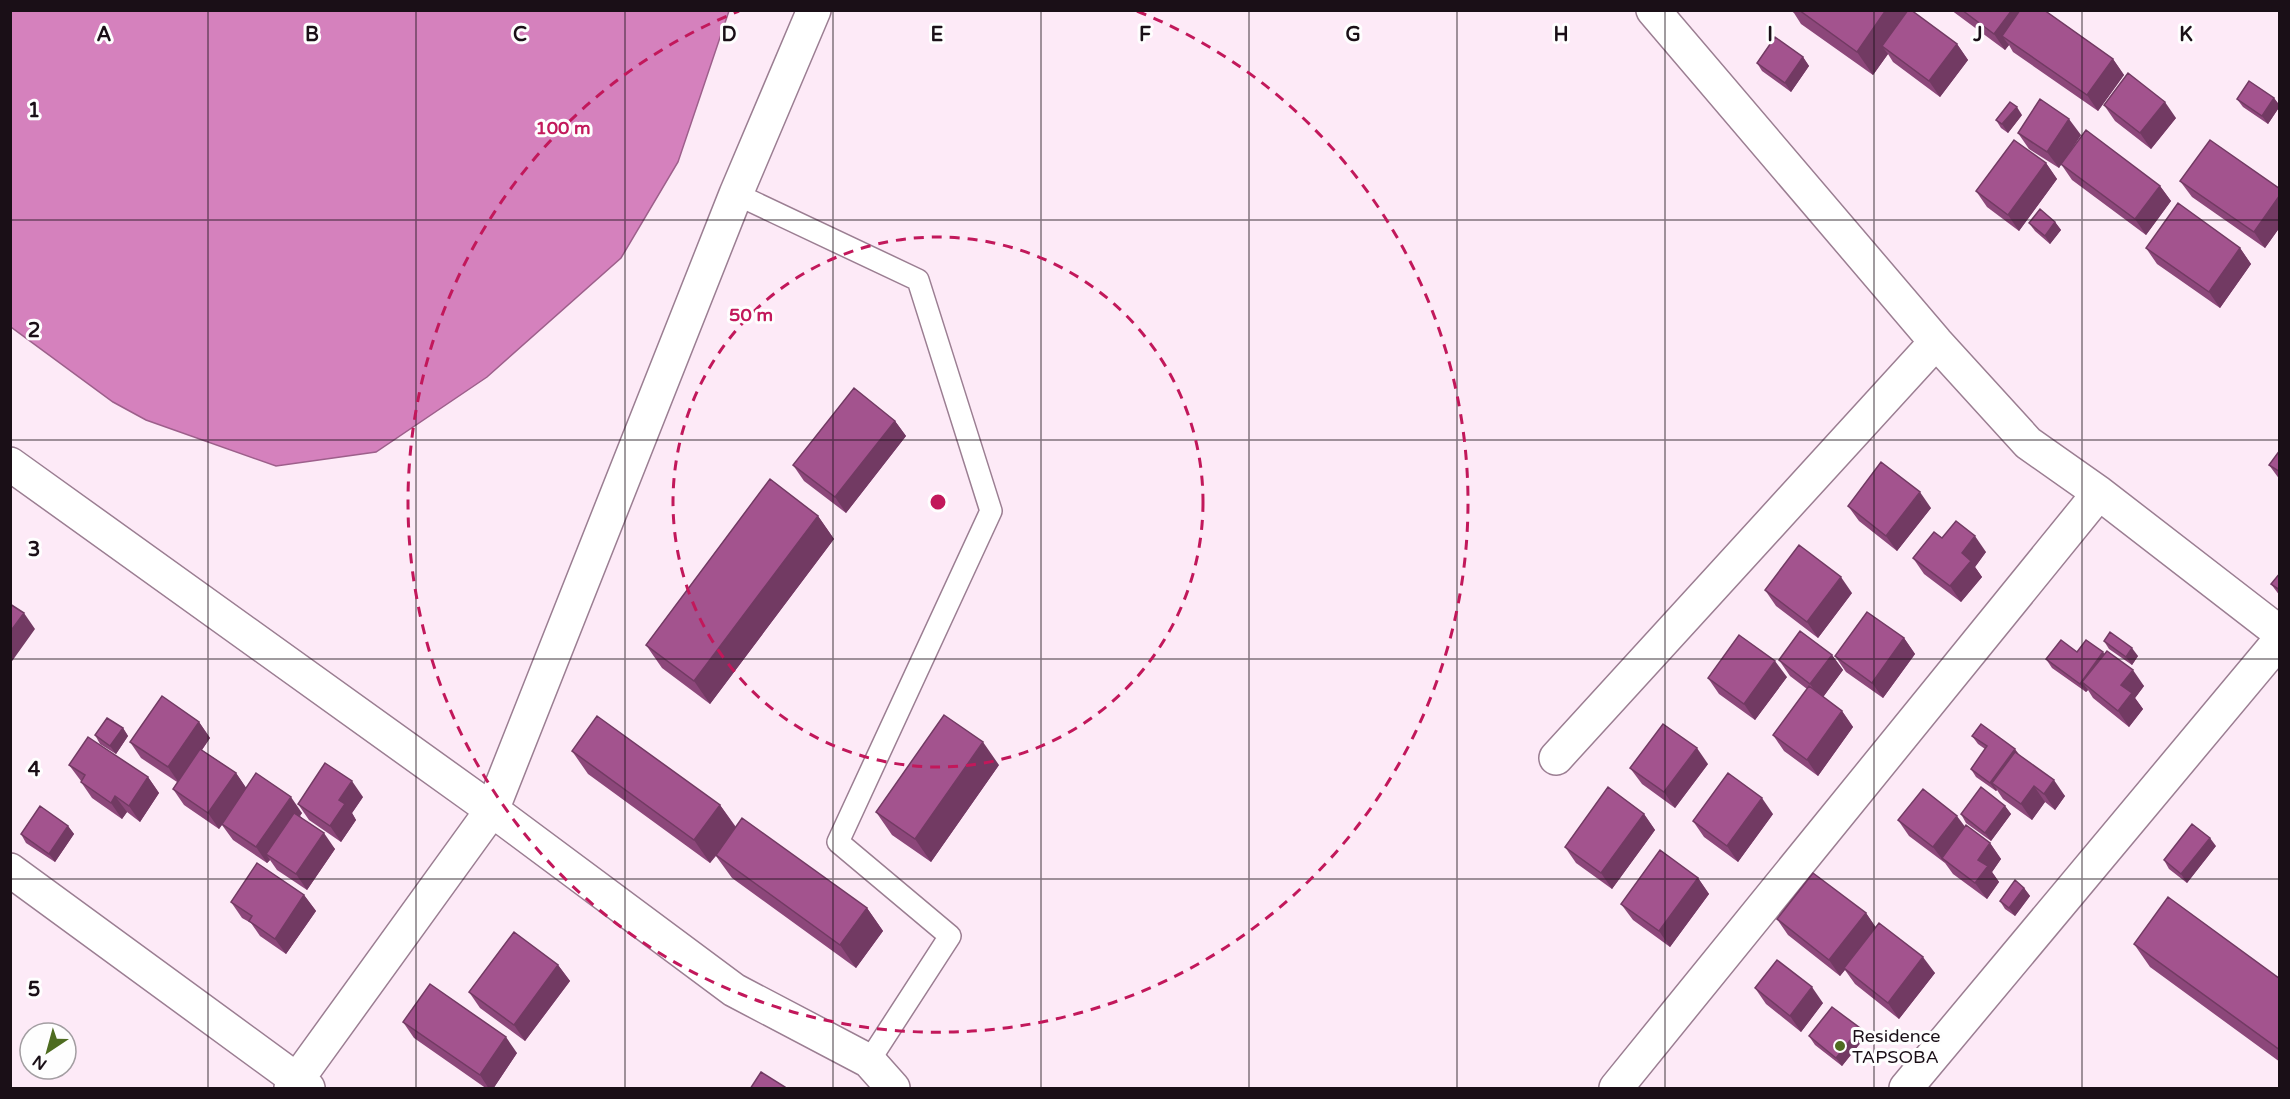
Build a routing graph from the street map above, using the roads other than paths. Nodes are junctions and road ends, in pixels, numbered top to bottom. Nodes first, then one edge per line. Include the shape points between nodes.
1 (814, 10) edge
2 (1653, 10) edge
3 (736, 194) junction
4 (1936, 342) junction
5 (10, 464) edge
6 (2099, 493) junction
7 (2280, 633) edge
8 (2280, 640) edge
9 (1556, 758) dead end
10 (492, 810) junction
11 (10, 870) edge
12 (869, 1061) junction
13 (298, 1086) edge
14 (893, 1089) edge
15 (1617, 1089) edge
16 (1906, 1089) edge

1 - 3 street
2 - 4 street
3 - 10 street
3 - 12 lane via 918,280 991,512 838,842 950,936
4 - 6 street via 2028,443
4 - 9 street
5 - 10 street
6 - 7 street
6 - 15 street
8 - 16 street
10 - 12 street via 734,990
10 - 13 street
11 - 13 street
12 - 14 street

